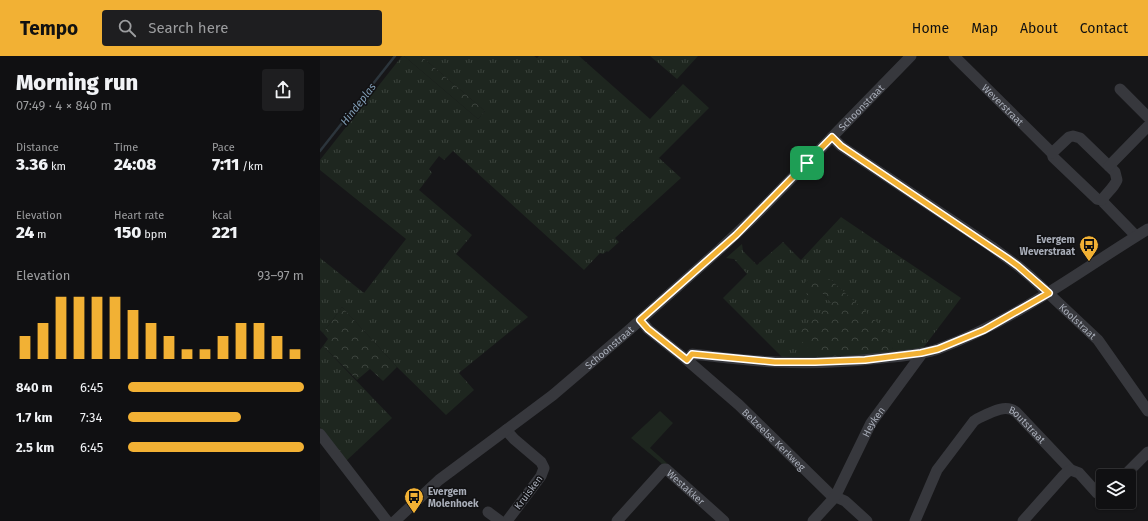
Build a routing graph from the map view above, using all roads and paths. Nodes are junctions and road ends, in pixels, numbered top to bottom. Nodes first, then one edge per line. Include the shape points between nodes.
1 (911, 56) edge
2 (954, 56) edge
3 (1120, 89) dead end
4 (1148, 117) edge
5 (1148, 126) edge
6 (832, 137) junction
7 (1052, 153) junction
8 (1109, 166) junction
9 (1102, 200) junction
10 (1148, 229) edge
11 (1136, 236) junction
12 (1049, 293) junction
13 (640, 320) junction
14 (921, 353) junction
15 (687, 360) junction
16 (1148, 411) edge
17 (506, 430) junction
18 (320, 434) edge
19 (1148, 452) edge
20 (1131, 469) edge
21 (1071, 470) junction
22 (1096, 491) edge
23 (835, 497) junction
24 (488, 512) dead end
25 (387, 521) edge
26 (395, 521) edge
27 (500, 521) edge
28 (507, 521) edge
29 (617, 521) edge
30 (724, 521) edge
31 (813, 521) edge
32 (867, 521) edge
33 (915, 521) edge
34 (1023, 521) edge

1 - 6 street, Schoonstraat
2 - 7 street, Weverstraat
3 - 4 street
5 - 8 street
6 - 12 street, Koolstraat via 841,146 1007,258
6 - 13 street, Schoonstraat via 736,235
7 - 8 street via 1073,136 1080,138
7 - 9 street, Weverstraat via 1053,157 1097,199
8 - 9 street via 1115,172 1117,180
9 - 11 street, Weverstraat
10 - 11 street
11 - 12 street
12 - 14 street via 984,330 938,349
12 - 16 street, Koolstraat via 1098,340
13 - 15 street, Belzeelse Kerkweg
13 - 17 street, Schoonstraat
14 - 15 street via 865,360 815,362 764,361 692,354
14 - 23 street, Heyken via 871,423
15 - 23 street, Belzeelse Kerkweg via 739,405
17 - 26 street, Schoonstraat via 439,480
17 - 28 street, Kruisken via 541,462 544,468 541,476
18 - 25 street
19 - 20 street
21 - 22 street, Boutstraat via 1079,473
21 - 33 street, Boutstraat via 1012,408 1003,408 974,421 941,464
21 - 34 street
23 - 31 street
23 - 32 street, Belzeelse Kerkweg via 845,501
24 - 27 street
29 - 30 street, Westakker via 664,469

